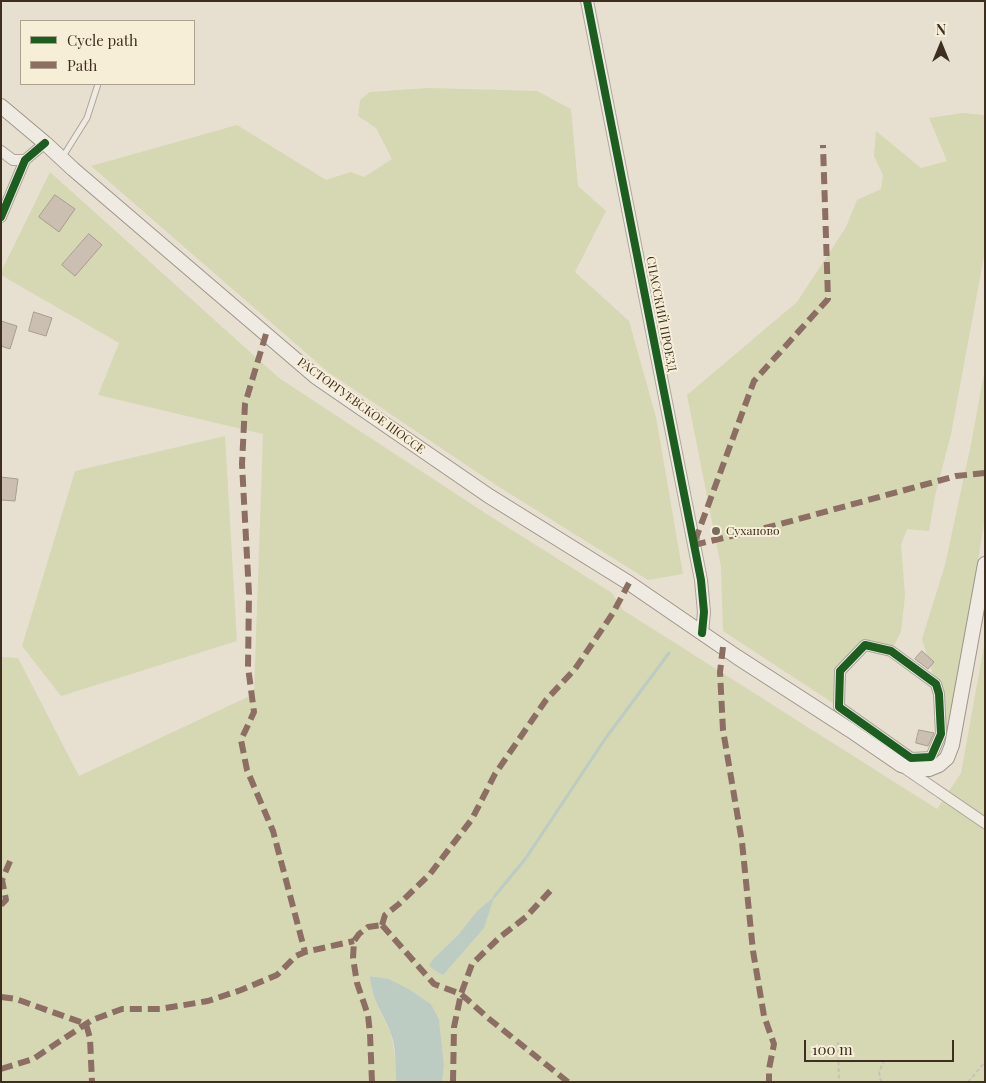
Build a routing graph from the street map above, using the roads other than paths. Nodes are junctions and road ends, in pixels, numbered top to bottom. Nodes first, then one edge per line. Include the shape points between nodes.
1 (587, 1) edge
2 (98, 85) edge
3 (1, 106) edge
4 (45, 143) junction
5 (1, 150) edge
6 (62, 159) junction
7 (25, 160) junction
8 (1, 217) edge
9 (985, 564) edge
10 (702, 632) junction
11 (931, 757) joint
12 (901, 765) junction
13 (985, 823) edge

1 - 10 street, СПАССКИЙ ПРОЕЗД via 701,580
2 - 6 lane via 87,118
3 - 4 main road, РАСТОРГУЕВСКОЕ ШОССЕ
4 - 6 main road, РАСТОРГУЕВСКОЕ ШОССЕ
4 - 7 street
5 - 7 street via 13,160
6 - 10 main road, РАСТОРГУЕВСКОЕ ШОССЕ via 316,377 489,496
7 - 8 street
9 - 12 main road via 947,758 930,770
10 - 12 main road, РАСТОРГУЕВСКОЕ ШОССЕ
11 - 11 street via 911,758 839,707 840,671 865,645 891,650 936,684 941,734
12 - 13 street

